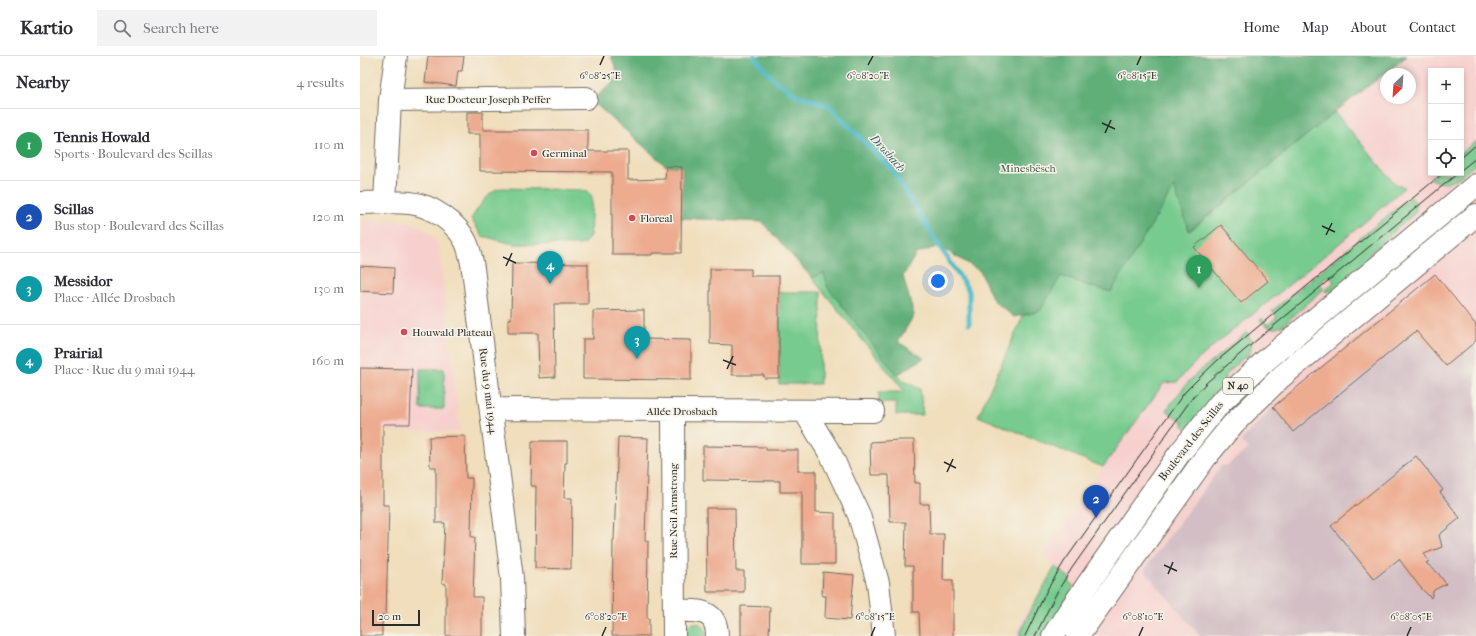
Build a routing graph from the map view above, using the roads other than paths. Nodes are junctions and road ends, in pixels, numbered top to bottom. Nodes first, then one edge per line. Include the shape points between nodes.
1 (396, 56) edge
2 (586, 98) dead end
3 (390, 100) junction
4 (1476, 185) edge
5 (360, 203) edge
6 (385, 203) junction
7 (1476, 215) edge
8 (490, 409) junction
9 (673, 411) junction
10 (873, 411) dead end
11 (805, 412) junction
12 (674, 611) junction
13 (514, 636) edge
14 (674, 636) edge
15 (717, 636) edge
16 (884, 636) edge
17 (1053, 636) edge
18 (1078, 636) edge

1 - 3 street
2 - 3 street, Rue Docteur Joseph Peffer
3 - 6 street
4 - 17 street, Boulevard des Scillas / N 40 via 1274,354 1220,403 1179,454
5 - 6 street, Rue du 9 mai 1944
6 - 8 street, Rue du 9 mai 1944 via 411,203 435,211 454,225 466,242 472,268
7 - 18 street, Boulevard des Scillas / N 40 via 1281,377 1233,424 1205,458
8 - 9 street, Allée Drosbach
8 - 13 street, Rue du 9 mai 1944 via 512,578
9 - 11 street, Allée Drosbach
9 - 12 street, Rue Neil Armstrong
10 - 11 street, Allée Drosbach
11 - 16 street via 831,455 859,515 878,583
12 - 14 street, Rue Neil Armstrong
12 - 15 street via 704,612 713,618

